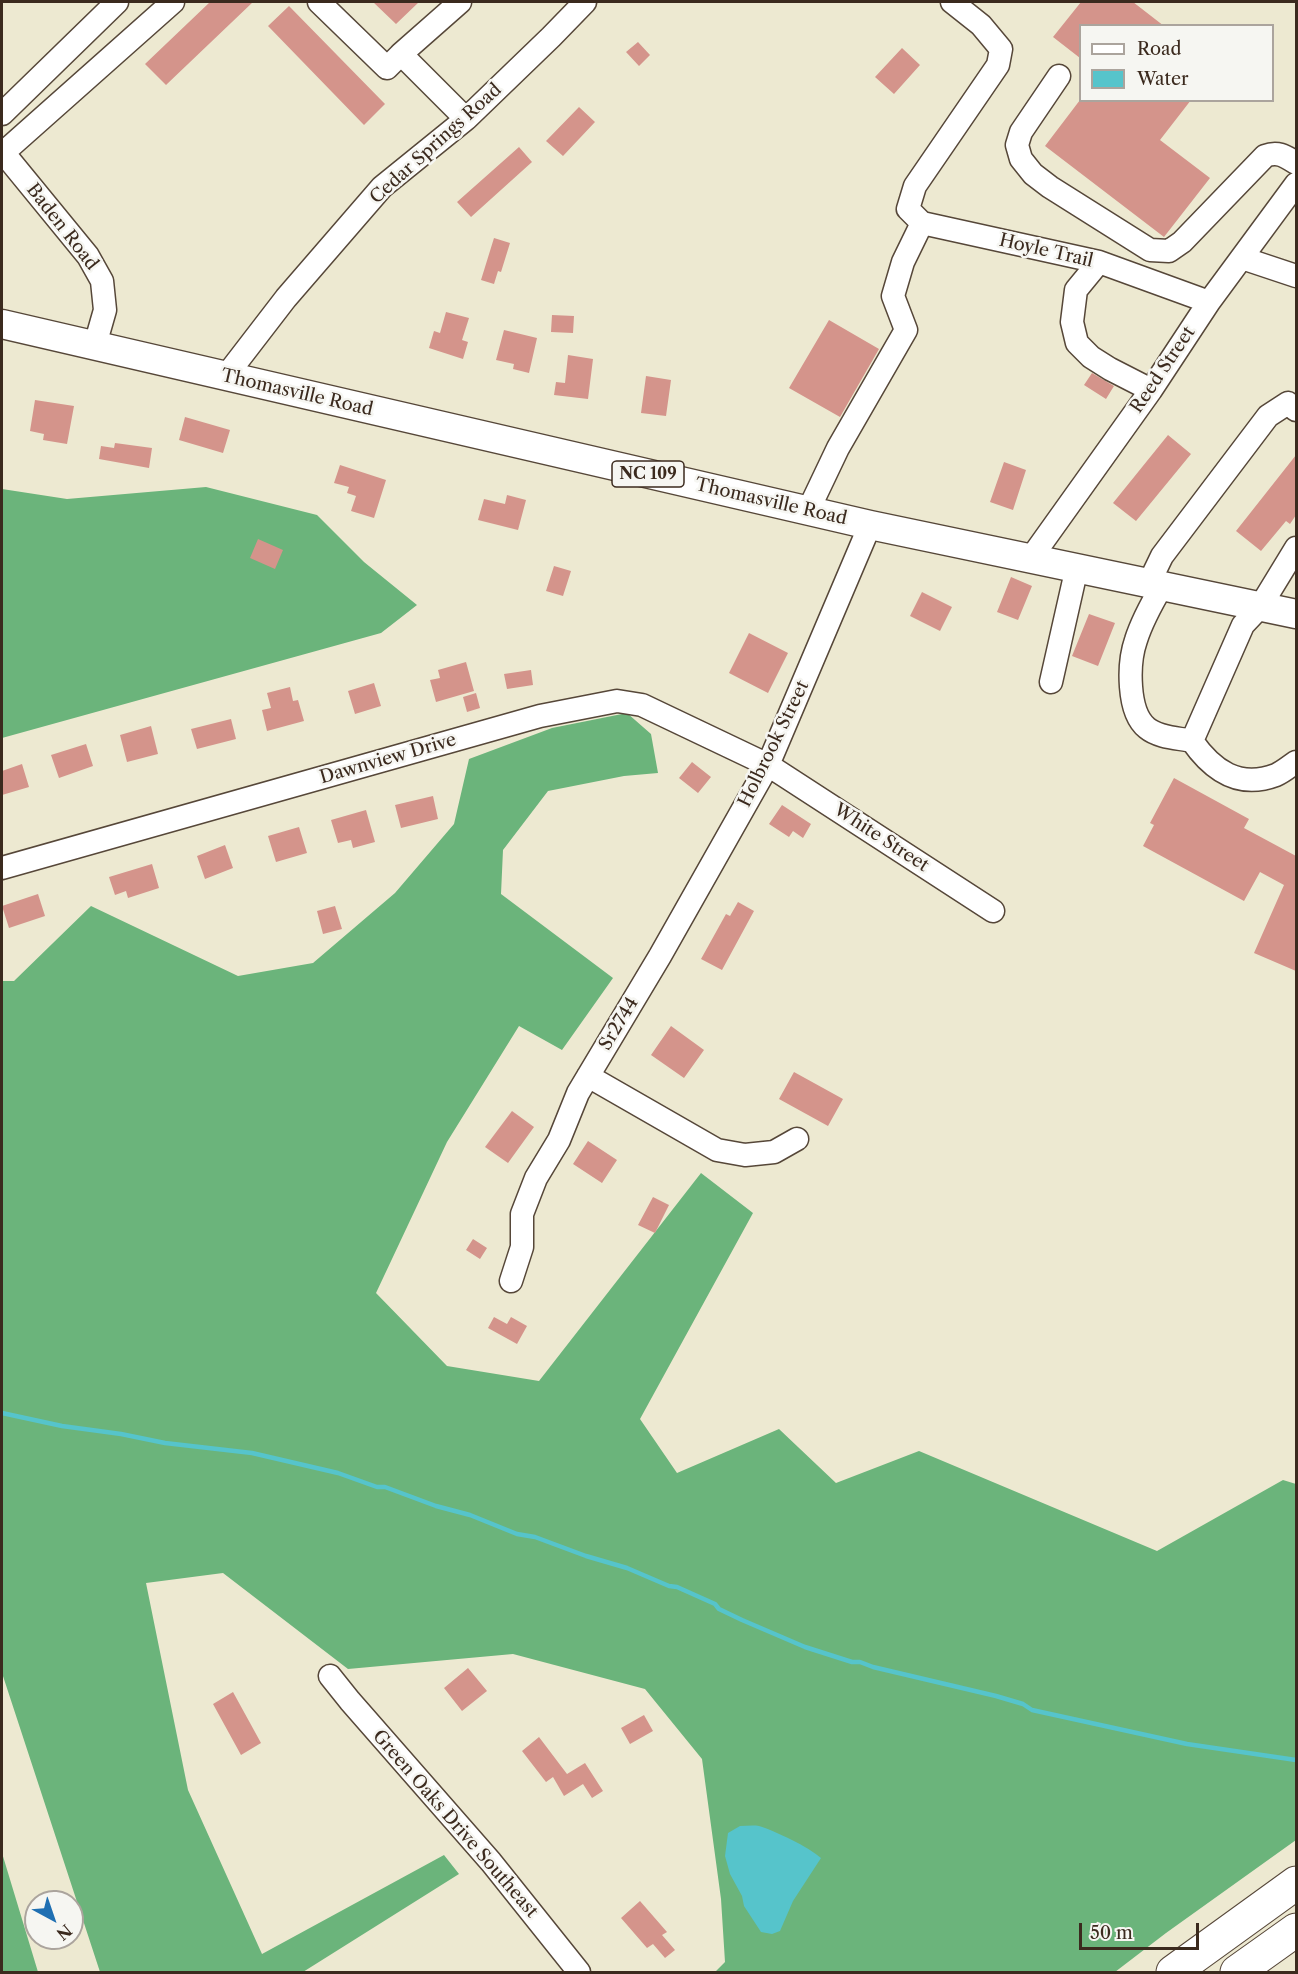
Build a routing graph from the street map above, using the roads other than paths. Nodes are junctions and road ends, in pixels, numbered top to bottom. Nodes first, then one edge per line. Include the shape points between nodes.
1 (117, 2) edge
2 (173, 2) edge
3 (319, 2) edge
4 (460, 2) edge
5 (585, 2) edge
6 (952, 2) edge
7 (401, 54) junction
8 (1059, 76) dead end
9 (2, 114) edge
10 (466, 119) junction
11 (2, 152) edge
12 (1296, 164) edge
13 (1296, 184) edge
14 (922, 223) junction
15 (1136, 242) junction
16 (1242, 258) junction
17 (1099, 262) junction
18 (1125, 272) junction
19 (1296, 276) edge
20 (1209, 302) junction
21 (2, 324) edge
22 (95, 345) junction
23 (226, 376) junction
24 (1151, 390) junction
25 (1296, 410) edge
26 (808, 511) junction
27 (870, 525) junction
28 (1296, 548) edge
29 (1030, 558) junction
30 (1077, 567) junction
31 (1156, 584) junction
32 (1260, 607) junction
33 (1296, 614) edge
34 (1051, 682) dead end
35 (1192, 741) junction
36 (1296, 762) edge
37 (768, 765) junction
38 (2, 868) edge
39 (993, 911) dead end
40 (660, 956) joint
41 (583, 1085) junction
42 (797, 1139) dead end
43 (511, 1281) dead end
44 (330, 1676) dead end
45 (1296, 1883) edge
46 (1296, 1930) edge
47 (579, 1972) edge
48 (1173, 1972) edge
49 (1237, 1972) edge

1 - 9 street
2 - 11 street
3 - 7 street via 387,69
4 - 7 street
5 - 10 street, Cedar Springs Road
6 - 14 street via 981,25 1001,49 998,65 915,186 908,209
7 - 10 street
8 - 15 street via 1021,132 1017,145 1021,159 1050,187
10 - 23 street, Cedar Springs Road via 382,187 286,298
11 - 22 street, Baden Road via 88,256 102,281 105,310
12 - 15 street via 1282,154 1265,156 1174,249 1150,250
13 - 16 street, Reed Street
14 - 17 street, Hoyle Trail
14 - 26 street via 903,262 893,296 906,330 838,448
15 - 18 street
16 - 19 street
16 - 20 street, Reed Street
17 - 18 street, Hoyle Trail
17 - 24 street via 1076,290 1072,322 1077,343 1091,357
18 - 20 street, Hoyle Trail
20 - 24 street, Reed Street
21 - 22 main road, Thomasville Road / NC 109
22 - 23 main road, Thomasville Road / NC 109
23 - 26 main road, Thomasville Road / NC 109
24 - 29 street, Reed Street
25 - 31 street via 1288,404 1268,416 1162,556
26 - 27 main road, Thomasville Road / NC 109
27 - 29 main road, Thomasville Road / NC 109
27 - 37 street, Holbrook Street
28 - 32 street
29 - 30 main road, Thomasville Road / NC 109
30 - 31 main road, Thomasville Road / NC 109
30 - 34 street
31 - 32 main road, Thomasville Road / NC 109
31 - 35 street via 1135,642 1130,678 1135,710 1147,728
32 - 33 main road, Thomasville Road / NC 109
32 - 35 street via 1243,626
35 - 36 street via 1205,759 1224,774 1250,781 1277,774
37 - 38 street, Dawnview Drive via 642,705 617,701 540,716
37 - 39 street, White Street
37 - 40 street, Holbrook Street
40 - 41 street, Sr2744
41 - 42 street via 717,1149 745,1155 774,1152
41 - 43 street, Sr2744 via 522,1214 522,1248
44 - 47 street, Green Oaks Drive Southeast
45 - 48 highway
46 - 49 highway

